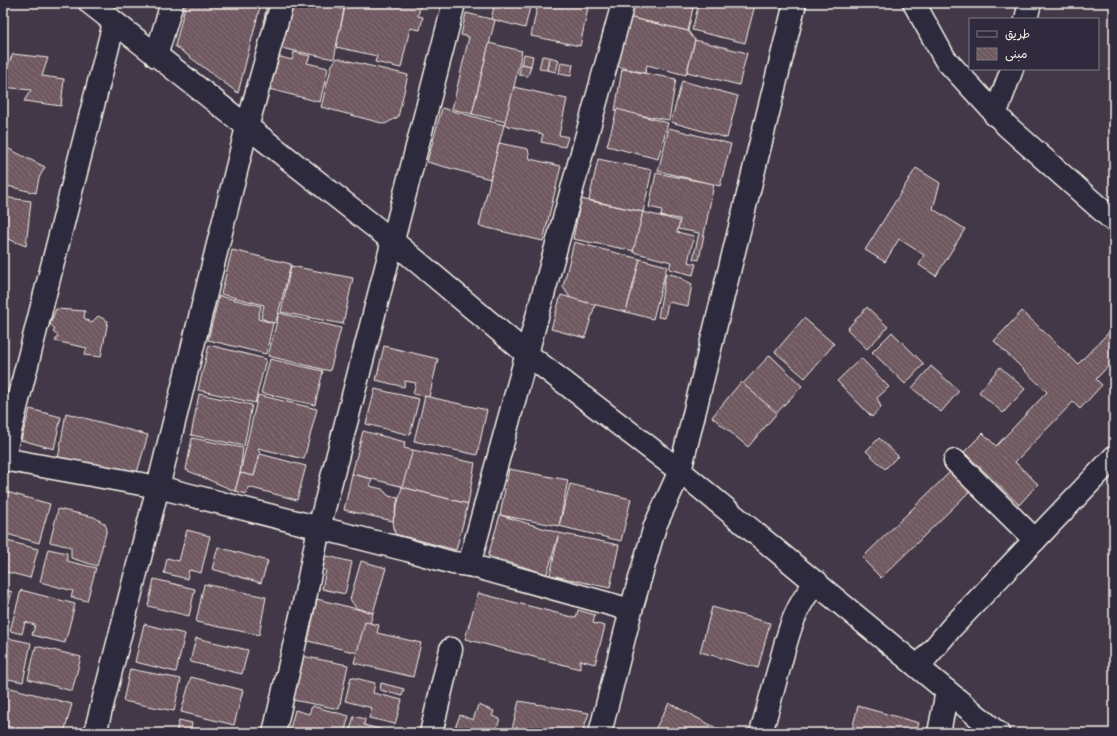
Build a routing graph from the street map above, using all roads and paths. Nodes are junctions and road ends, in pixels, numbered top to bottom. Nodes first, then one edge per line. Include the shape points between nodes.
1 (90, 3) edge
2 (172, 3) edge
3 (282, 3) edge
4 (454, 3) edge
5 (623, 3) edge
6 (795, 3) edge
7 (914, 3) edge
8 (1030, 3) edge
9 (1026, 18) edge
10 (114, 23) junction
11 (156, 56) junction
12 (1012, 70) edge
13 (995, 115) junction
14 (246, 127) junction
15 (1114, 221) edge
16 (394, 242) junction
17 (527, 354) junction
18 (1114, 457) edge
19 (3, 459) edge
20 (955, 461) dead end
21 (680, 471) junction
22 (158, 487) junction
23 (319, 528) junction
24 (1035, 540) junction
25 (469, 565) junction
26 (817, 582) junction
27 (631, 610) junction
28 (451, 649) dead end
29 (918, 667) junction
30 (947, 691) junction
31 (96, 733) edge
32 (274, 733) edge
33 (431, 733) edge
34 (600, 733) edge
35 (761, 733) edge
36 (939, 733) edge
37 (998, 733) edge

1 - 10 street
2 - 11 street
3 - 14 street
4 - 16 street
5 - 17 street
6 - 21 street
7 - 13 street via 945,59
8 - 9 street
10 - 11 street
10 - 19 street
11 - 14 street
12 - 13 street
13 - 15 street
14 - 16 street
14 - 22 street
16 - 17 street
16 - 23 street
17 - 21 street
17 - 25 street
18 - 24 street
19 - 22 street
20 - 24 street
21 - 26 street
21 - 27 street via 655,526
22 - 23 street
22 - 31 street
23 - 25 street
23 - 32 street
24 - 29 street via 952,627
25 - 27 street
26 - 29 street
26 - 35 street via 808,590 790,630
27 - 34 street
28 - 33 street
29 - 30 street
30 - 36 street
30 - 37 street

